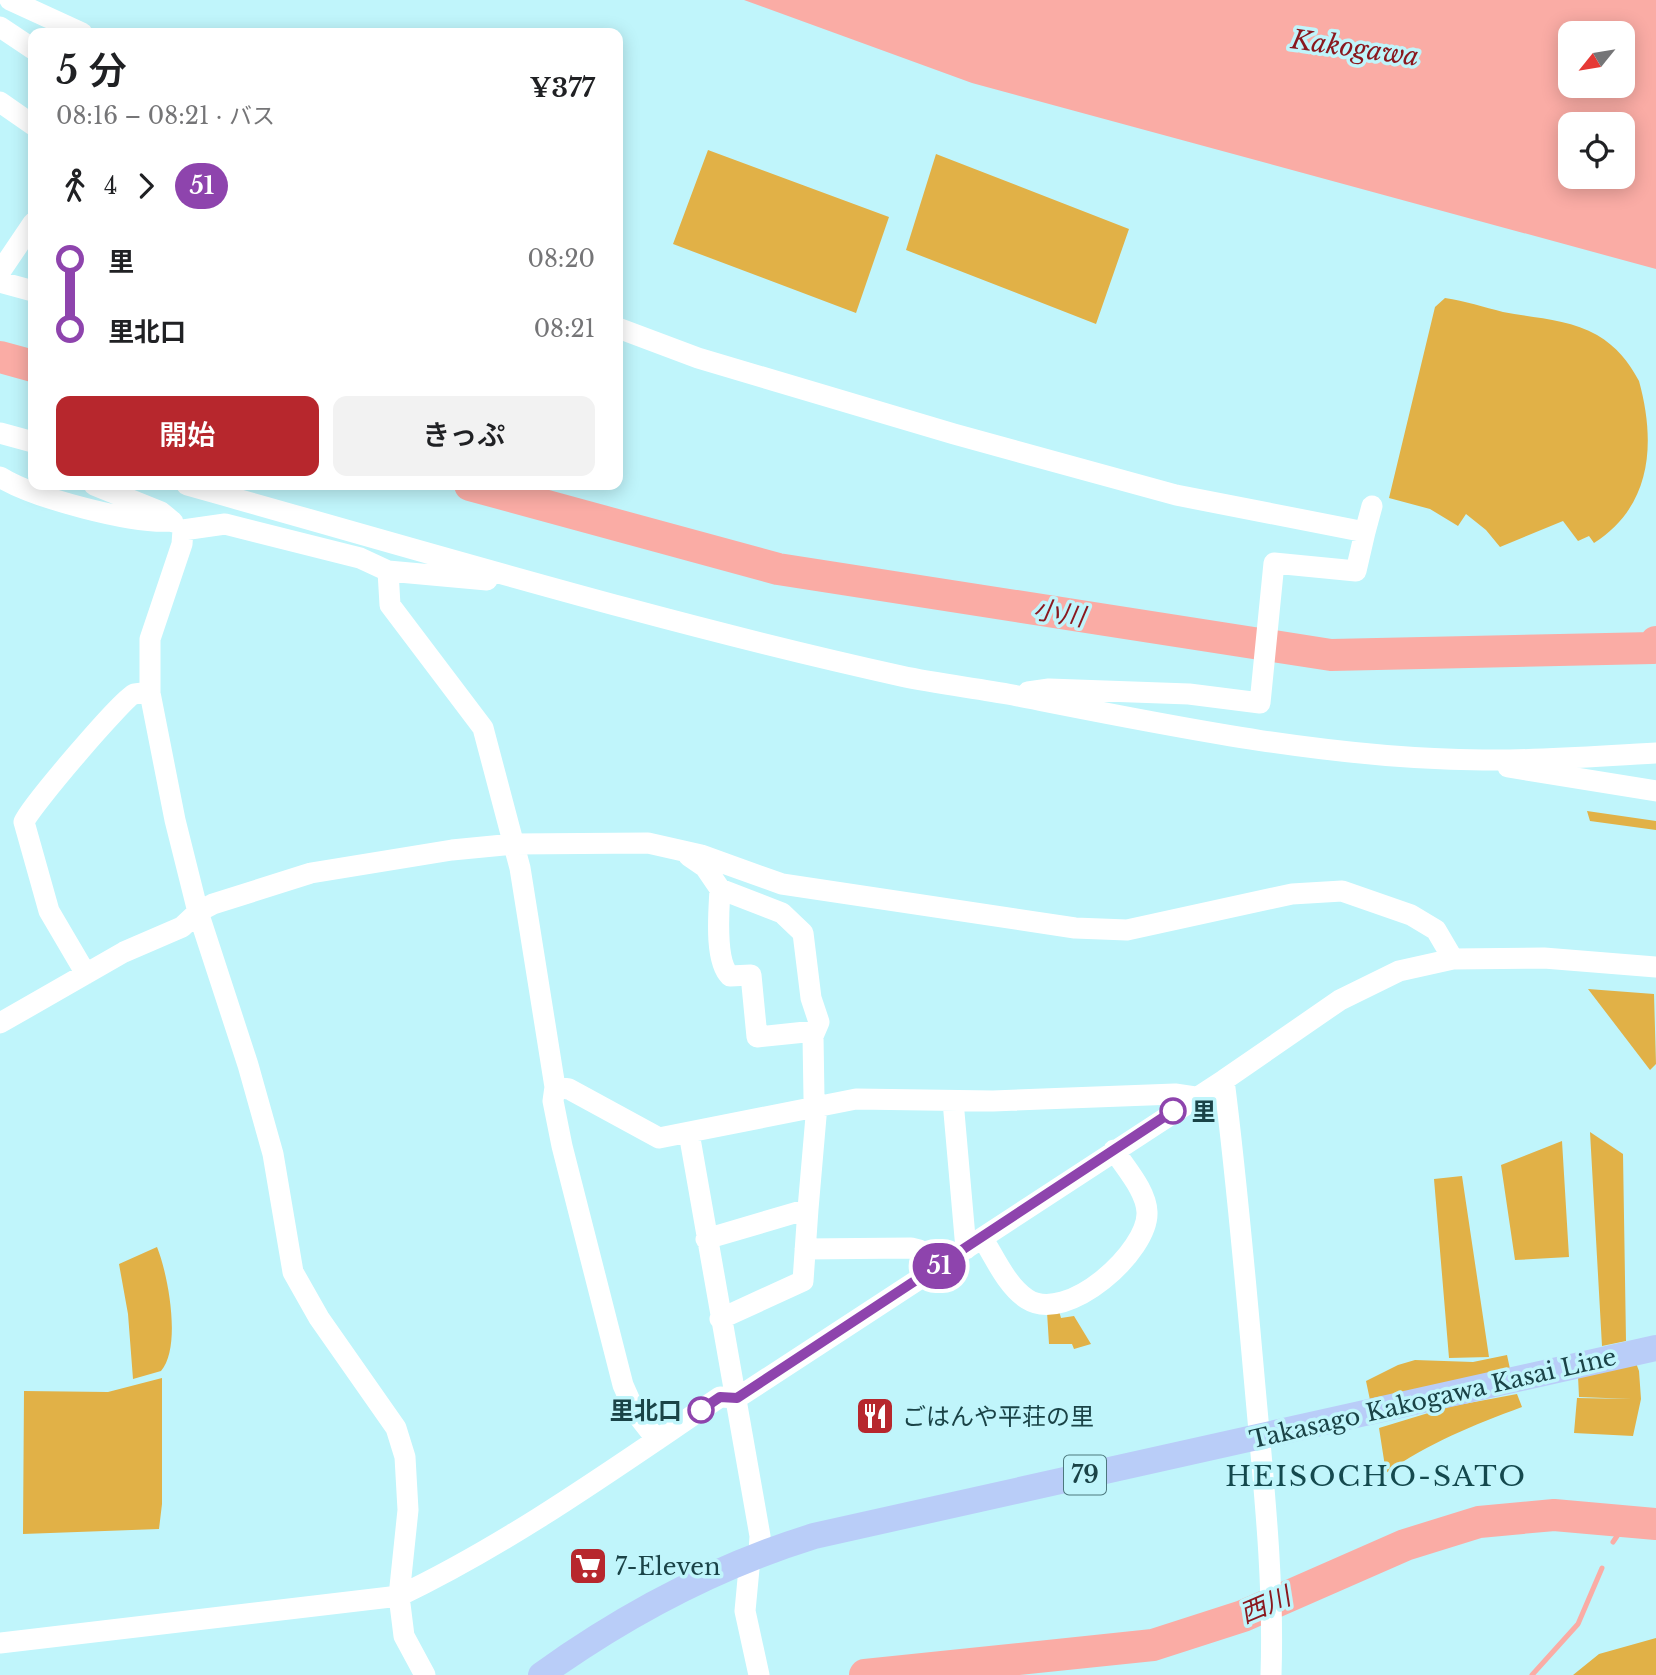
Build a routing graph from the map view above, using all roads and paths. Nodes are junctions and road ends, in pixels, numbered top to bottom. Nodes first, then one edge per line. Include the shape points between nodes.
1 (10, 0) edge
2 (0, 27) edge
3 (71, 28) edge
4 (28, 46) edge
5 (0, 102) edge
6 (28, 122) edge
7 (28, 230) edge
8 (0, 272) edge
9 (0, 282) edge
10 (28, 290) edge
11 (623, 329) edge
12 (0, 433) edge
13 (28, 443) edge
14 (0, 477) edge
15 (106, 490) edge
16 (205, 490) edge
17 (1372, 506) dead end
18 (177, 526) junction
19 (1365, 532) junction
20 (388, 571) junction
21 (509, 576) junction
22 (150, 693) junction
23 (1011, 695) junction
24 (1656, 753) edge
25 (1482, 761) junction
26 (1656, 791) edge
27 (514, 844) junction
28 (684, 853) junction
29 (720, 889) junction
30 (198, 912) junction
31 (1453, 959) junction
32 (1656, 967) edge
33 (86, 974) junction
34 (0, 1023) edge
35 (815, 1031) junction
36 (1224, 1080) junction
37 (555, 1087) junction
38 (1195, 1097) junction
39 (953, 1101) junction
40 (817, 1105) junction
41 (689, 1133) junction
42 (1114, 1150) junction
43 (808, 1209) junction
44 (706, 1239) junction
45 (974, 1244) junction
46 (805, 1249) junction
47 (930, 1271) junction
48 (720, 1319) junction
49 (1656, 1348) edge
50 (737, 1398) junction
51 (1259, 1437) junction
52 (657, 1440) junction
53 (754, 1555) junction
54 (399, 1596) junction
55 (0, 1643) edge
56 (759, 1674) edge
57 (425, 1675) edge
58 (541, 1675) edge
59 (1271, 1675) edge

1 - 3 street
2 - 4 street
5 - 6 street
7 - 8 street
9 - 10 street
11 - 19 street via 698,358 1176,495
12 - 13 street
14 - 18 street via 18,488
15 - 18 street via 161,512
16 - 21 street
17 - 19 street
18 - 20 street via 225,524 360,558
18 - 22 street via 182,544 149,639
19 - 23 street via 1356,571 1274,563 1260,703 1189,694 1049,689
20 - 21 street via 483,580
20 - 27 street via 390,605 483,728
21 - 23 street via 905,677
22 - 30 street
22 - 33 street via 133,694 117,708 52,782 24,822 49,911
23 - 25 street via 1226,735
24 - 25 street
25 - 26 street
27 - 28 street via 648,844
27 - 30 street via 312,873
27 - 37 street
28 - 29 street via 705,867
28 - 31 street via 782,884 1074,928 1127,930 1292,894 1342,891 1411,915 1436,930
29 - 35 street via 782,913 799,926 818,1022
29 - 35 street via 723,964 730,976 751,975 757,1037
30 - 33 street via 182,927
30 - 54 street via 273,1154 293,1272 312,1308 396,1428 405,1457 408,1510
31 - 32 street via 1544,958
31 - 36 street via 1399,971 1340,1000
33 - 34 street
35 - 40 street
36 - 38 street
36 - 51 street via 1238,1184
37 - 41 street via 569,1089 659,1138
37 - 52 street via 553,1101 562,1146 624,1385 635,1412
38 - 39 street
38 - 42 street
39 - 40 street via 856,1099
39 - 45 street
40 - 41 street
40 - 43 street
41 - 44 street
42 - 45 street
42 - 45 street via 1138,1187 1147,1209 1146,1222 1112,1270 1079,1297 1052,1306 1027,1299
43 - 44 street
43 - 46 street
44 - 48 street
45 - 47 street
46 - 47 street via 911,1248 923,1255
46 - 48 street via 803,1281
47 - 50 street
48 - 50 street
49 - 51 main road, Takasago Kakogawa Kasai Line / 79
50 - 52 street via 720,1397
50 - 53 street via 760,1536
51 - 53 main road, Takasago Kakogawa Kasai Line / 79 via 867,1522
51 - 59 street via 1270,1557
52 - 54 street via 542,1515
53 - 56 street via 745,1611
53 - 58 main road, Takasago Kakogawa Kasai Line / 79 via 669,1594
54 - 55 street
54 - 57 street via 404,1636

